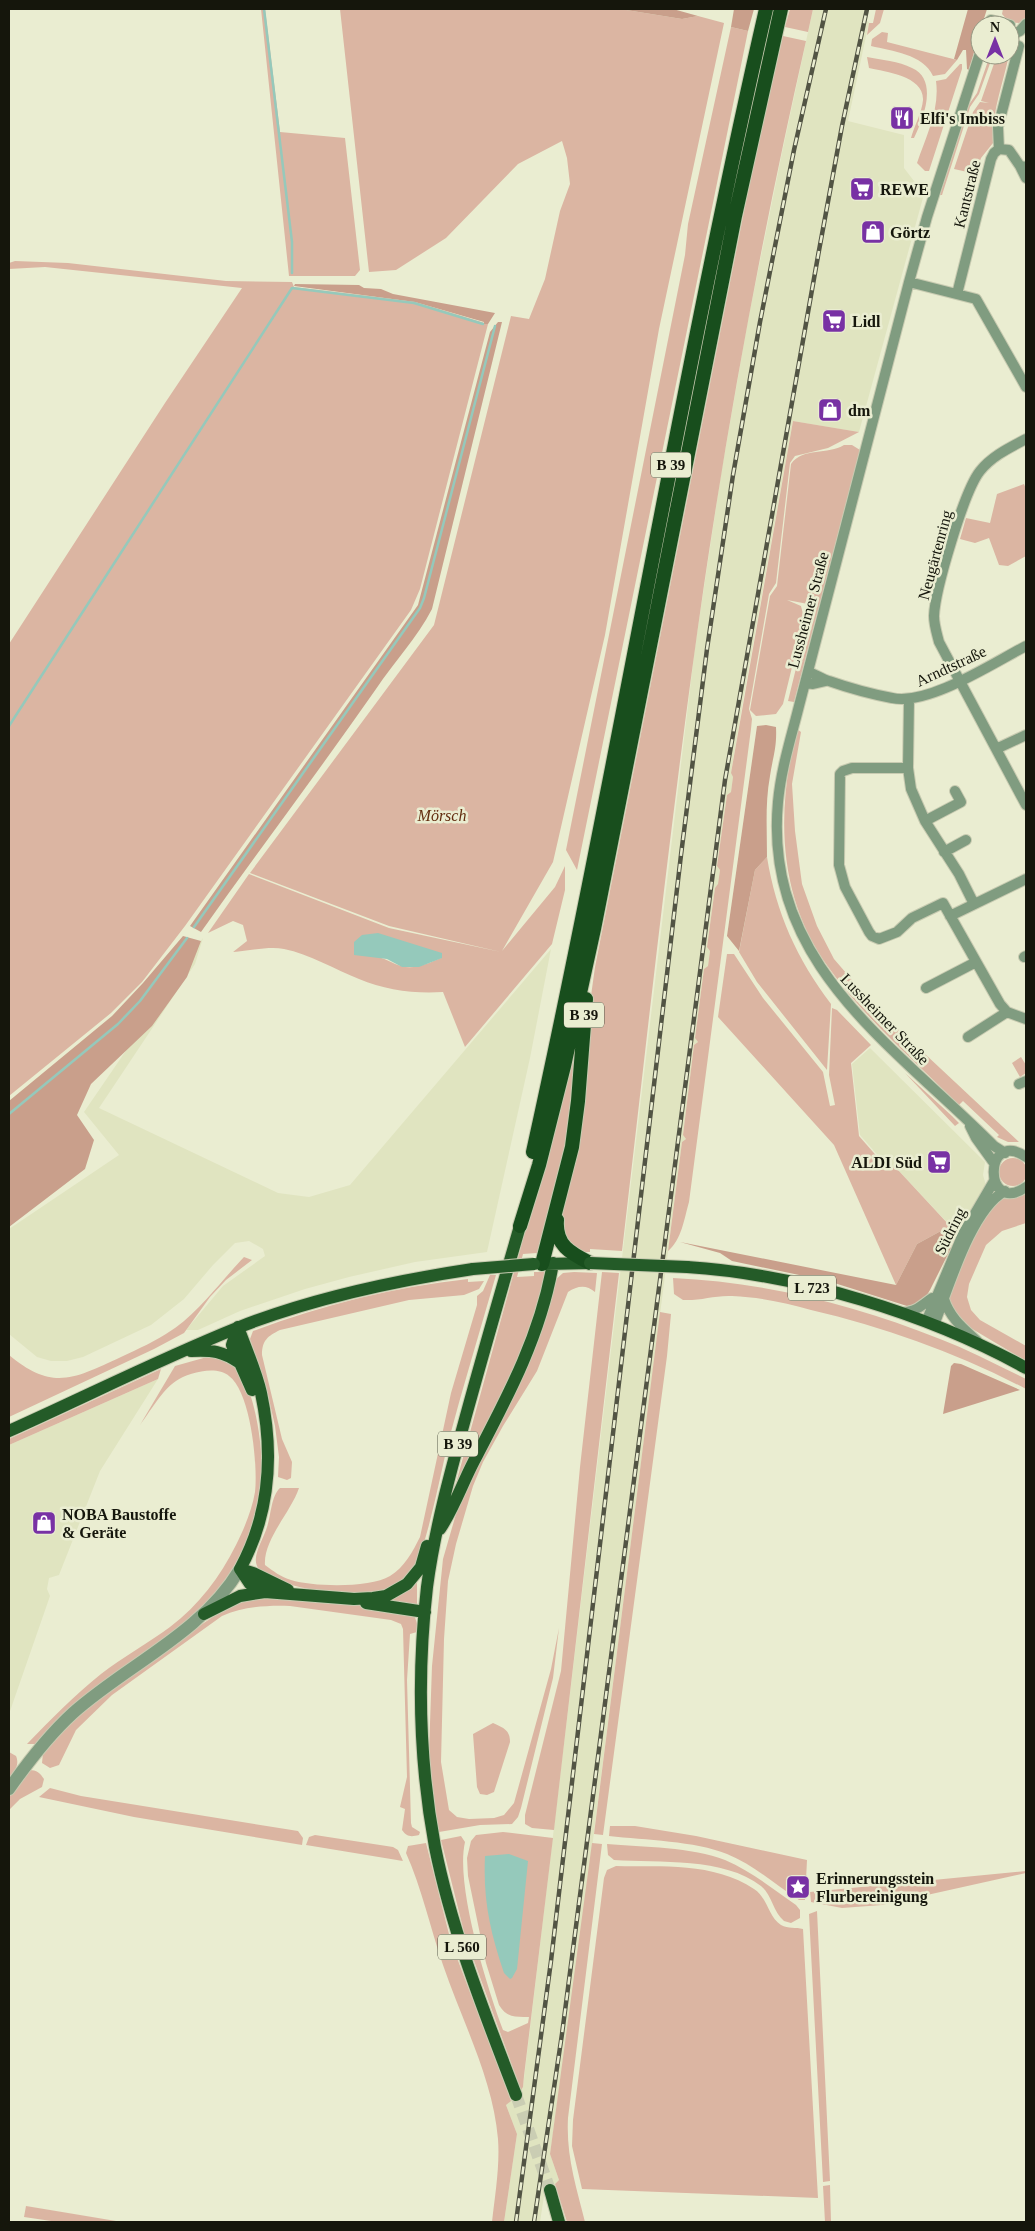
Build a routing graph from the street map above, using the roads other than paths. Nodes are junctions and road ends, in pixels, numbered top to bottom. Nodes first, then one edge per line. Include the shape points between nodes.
1 (766, 9) edge
2 (781, 9) edge
3 (978, 65) edge
4 (1015, 65) edge
5 (999, 149) junction
6 (1023, 166) edge
7 (1026, 178) edge
8 (909, 282) junction
9 (957, 294) junction
10 (1026, 386) edge
11 (1026, 439) edge
12 (1026, 646) edge
13 (808, 672) junction
14 (960, 680) junction
15 (826, 681) junction
16 (805, 682) junction
17 (908, 699) junction
18 (1026, 735) edge
19 (996, 749) junction
20 (908, 768) junction
21 (955, 791) dead end
22 (1026, 806) edge
23 (925, 820) junction
24 (966, 840) dead end
25 (944, 852) junction
26 (1026, 879) edge
27 (974, 904) junction
28 (950, 916) junction
29 (594, 929) junction
30 (976, 962) junction
31 (926, 988) dead end
32 (1007, 1012) junction
33 (1026, 1019) edge
34 (968, 1037) dead end
35 (968, 1123) junction
36 (1005, 1153) junction
37 (1025, 1155) edge
38 (994, 1163) junction
39 (994, 1181) junction
40 (1026, 1187) edge
41 (1004, 1191) junction
42 (557, 1210) junction
43 (520, 1226) junction
44 (590, 1263) junction
45 (543, 1264) junction
46 (940, 1298) junction
47 (902, 1314) junction
48 (930, 1323) junction
49 (238, 1328) junction
50 (981, 1345) junction
51 (184, 1351) junction
52 (240, 1363) junction
53 (1026, 1368) edge
54 (262, 1409) junction
55 (9, 1431) edge
56 (440, 1516) junction
57 (436, 1537) junction
58 (240, 1569) junction
59 (265, 1592) junction
60 (297, 1593) junction
61 (354, 1599) junction
62 (425, 1612) junction
63 (204, 1614) junction
64 (9, 1789) edge
65 (516, 2095) tunnel mouth
66 (550, 2190) tunnel mouth
67 (559, 2222) edge

1 - 43 highway, B 39 via 721,211
2 - 29 highway, B 39 via 735,216
3 - 8 street, Lussheimer Straße via 927,217
4 - 5 street, Kantstraße via 998,127
5 - 6 street via 1007,149
5 - 9 street, Kantstraße via 991,159
6 - 7 street
8 - 9 street
8 - 13 street, Lussheimer Straße
9 - 10 street via 979,302
11 - 14 street, Neugärtenring via 994,457 978,473 970,488 940,587 934,617 936,631
12 - 14 street, Arndtstraße
13 - 15 street, Arndtstraße
13 - 16 street, Lussheimer Straße
14 - 17 street, Arndtstraße via 933,694
14 - 19 street, Neugärtenring
15 - 16 street, Arndtstraße
15 - 17 street, Arndtstraße via 894,699
16 - 35 street, Lussheimer Straße via 778,803 779,858 792,913 814,959 840,994
17 - 20 street
18 - 19 street
19 - 22 street, Neugärtenring
20 - 23 street via 911,789
20 - 28 street via 852,768 842,771 839,780 841,876 869,932 879,939 897,932 912,918 943,903
21 - 23 street via 961,802
23 - 25 street
24 - 25 street
25 - 27 street
26 - 27 street
27 - 28 street
28 - 30 street
29 - 42 highway, B 39 via 575,1126
29 - 43 highway, B 39 via 564,1066
30 - 31 street
30 - 32 street
32 - 33 street
32 - 34 street
35 - 36 street, Lussheimer Straße
35 - 38 street, Lussheimer Straße
36 - 37 street
36 - 38 street
38 - 39 street
39 - 41 street
39 - 46 street, Südring via 963,1234
40 - 41 street via 1013,1192
41 - 46 street, Südring via 979,1219
42 - 44 highway, B 39 via 558,1239 564,1248
42 - 45 highway, B 39
43 - 56 main road, B 39
44 - 45 main road, L 723
44 - 47 main road, L 723, bridge via 732,1271 783,1281
45 - 49 main road, bridge via 473,1269 364,1289 297,1307
45 - 57 main road via 545,1300 532,1340 516,1379
46 - 47 street
46 - 48 street, Südring
46 - 50 street via 959,1325
47 - 48 main road, L 723
48 - 50 main road, L 723
49 - 51 main road
49 - 52 main road via 232,1345
49 - 54 main road via 261,1393
50 - 53 main road, L 723
51 - 52 main road via 210,1350 226,1354
51 - 55 main road
52 - 54 main road
54 - 58 main road via 269,1447 268,1482 261,1518
56 - 57 main road, L 560
56 - 61 main road, B 39 via 421,1567 407,1584 386,1596
57 - 62 main road, L 560
58 - 59 main road via 250,1584
58 - 60 main road, B 39
58 - 63 street
59 - 60 main road
59 - 63 main road via 240,1596
60 - 61 main road, B 39
61 - 62 main road
62 - 65 main road, L 560 via 420,1681 422,1750 436,1848 463,1952
63 - 64 street via 74,1713 30,1760
66 - 67 main road

